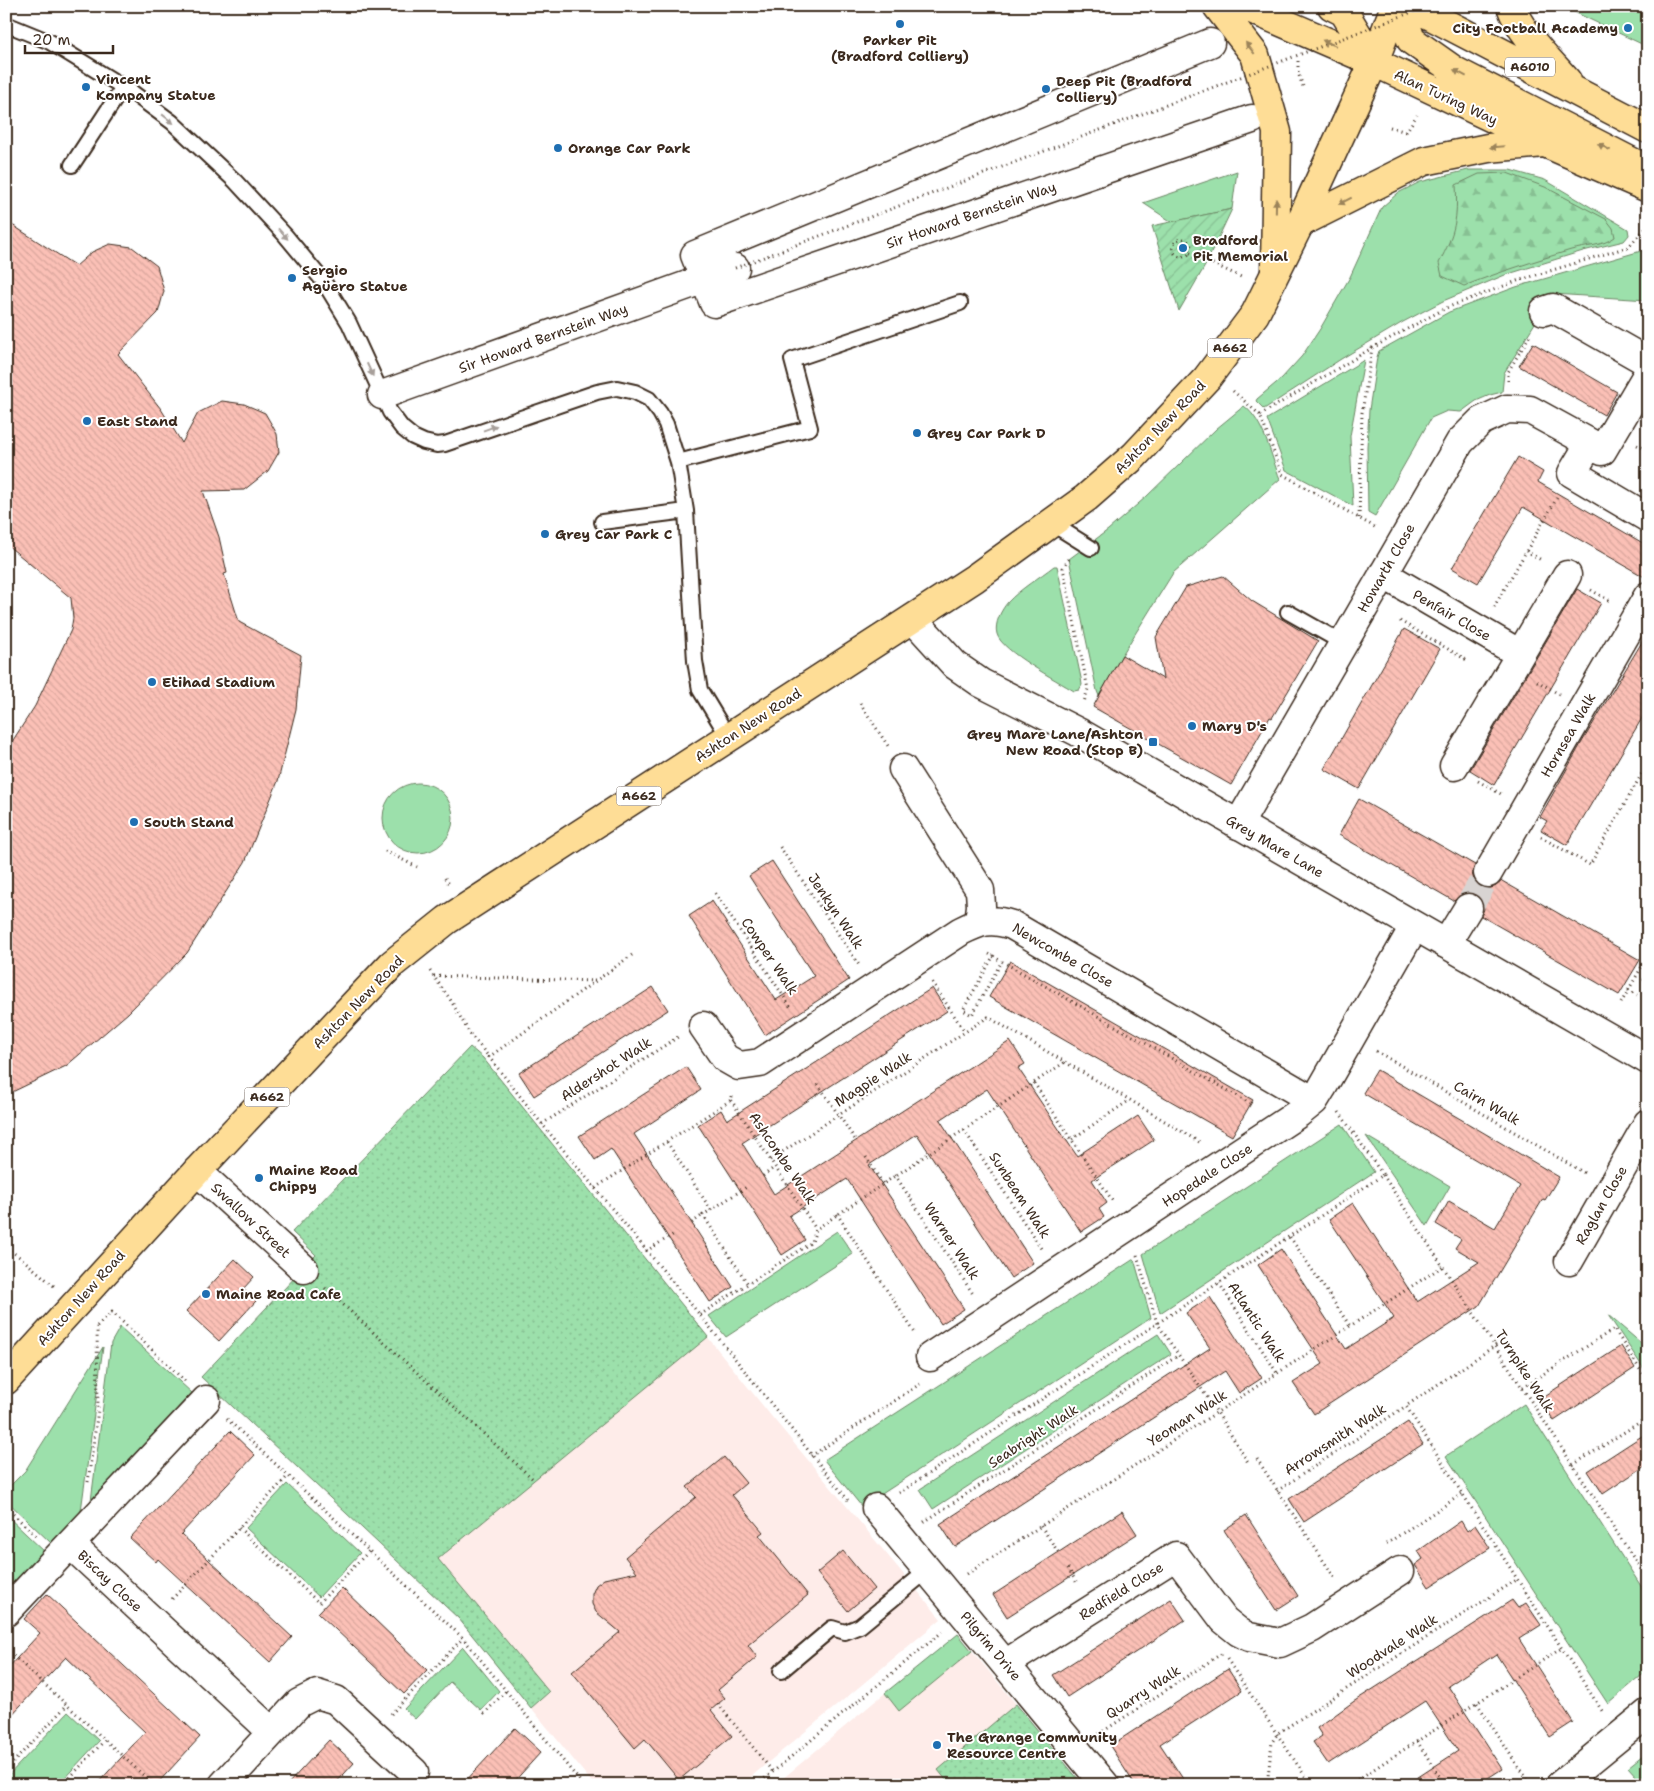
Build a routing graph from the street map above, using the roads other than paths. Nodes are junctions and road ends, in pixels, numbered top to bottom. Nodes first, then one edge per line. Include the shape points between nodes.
1 (1217, 6) edge
2 (1244, 6) edge
3 (1332, 6) edge
4 (1394, 6) edge
5 (1400, 6) edge
6 (1412, 6) edge
7 (1511, 6) edge
8 (6, 24) edge
9 (1210, 43) dead end
10 (1374, 62) junction
11 (123, 87) junction
12 (1576, 91) junction
13 (1252, 119) dead end
14 (1648, 129) edge
15 (1545, 143) junction
16 (72, 165) dead end
17 (1648, 170) edge
18 (1648, 188) edge
19 (1300, 223) junction
20 (734, 268) road end
21 (704, 279) junction
22 (1271, 281) junction
23 (960, 303) dead end
24 (1544, 311) road end
25 (1647, 365) edge
26 (382, 395) junction
27 (1590, 444) junction
28 (678, 462) junction
29 (686, 511) junction
30 (1648, 518) edge
31 (602, 522) dead end
32 (1051, 523) junction
33 (1086, 545) road end
34 (1383, 574) junction
35 (1567, 575) dead end
36 (1648, 596) edge
37 (1288, 612) dead end
38 (913, 619) junction
39 (1343, 643) junction
40 (1516, 661) junction
41 (729, 738) junction
42 (1454, 766) road end
43 (903, 769) road end
44 (1238, 825) junction
45 (1488, 873) tunnel mouth
46 (1468, 908) tunnel mouth
47 (979, 922) junction
48 (1414, 927) junction
49 (1446, 944) junction
50 (700, 1034) road end
51 (1648, 1060) edge
52 (1318, 1094) junction
53 (1648, 1123) edge
54 (197, 1171) junction
55 (1569, 1261) dead end
56 (304, 1269) road end
57 (930, 1357) road end
58 (6, 1380) edge
59 (206, 1400) road end
60 (876, 1508) road end
61 (64, 1551) junction
62 (1400, 1571) dead end
63 (936, 1580) junction
64 (6, 1612) edge
65 (1005, 1664) junction
66 (782, 1671) dead end
67 (1648, 1713) edge
68 (272, 1732) junction
69 (414, 1772) dead end
70 (223, 1785) edge
71 (1105, 1785) edge
72 (1560, 1785) edge

22 -> 1 main road via 1277,132 1255,55
10 -> 2 main road, Alan Turing Way
3 - 10 main road via 1344,12
4 - 10 main road, Ashton New Road
17 -> 5 main road via 1455,71 1411,40
6 - 12 main road, A6010
7 - 12 main road via 1534,43
8 - 11 lane via 50,42
9 - 21 street, Sir Howard Bernstein Way via 695,255
10 - 15 main road, Alan Turing Way
10 - 19 main road, Ashton New Road / A662
11 - 16 lane
11 -> 26 lane via 172,122 235,181 319,275 348,323
12 - 14 main road, A6010
13 - 21 street, Sir Howard Bernstein Way via 714,303
15 - 18 main road, Alan Turing Way
15 -> 19 main road via 1488,148 1424,162
19 - 22 main road, Ashton New Road / A662
20 - 21 street, Sir Howard Bernstein Way
21 - 26 street, Sir Howard Bernstein Way
22 - 32 main road, Ashton New Road / A662 via 1255,314 1211,372 1134,456 1086,498
23 - 28 lane via 792,360 810,428
24 - 25 street via 1553,308
25 - 27 street via 1602,451
26 -> 28 lane via 402,428 412,437 437,445 588,395 617,388 635,392 649,400 660,413
27 - 30 street via 1572,473
27 - 34 street, Howarth Close via 1530,410 1507,409 1481,420 1460,442
28 - 29 lane
29 - 31 lane
29 - 41 lane via 695,661 700,690
32 - 33 lane
32 - 38 main road, Ashton New Road / A662
34 - 39 street, Howarth Close
34 - 40 street, Penfair Close via 1480,632
35 - 40 street
36 - 45 street, Hornsea Walk
37 - 39 lane
38 - 41 main road, Ashton New Road / A662
38 - 44 street, Grey Mare Lane via 955,665 981,683 1078,732
39 - 44 street, Howarth Close
40 - 42 street
41 - 54 main road, Ashton New Road / A662 via 460,912 392,964
43 - 47 street via 980,890
44 - 48 street, Grey Mare Lane
46 - 49 street
47 - 50 street, Newcombe Close via 760,1063 739,1066 725,1058
47 - 52 street, Newcombe Close via 997,920 1012,925
48 - 49 street, Grey Mare Lane
48 - 52 street, Hopedale Close
49 - 51 street, Grey Mare Lane
52 - 57 street, Hopedale Close via 1299,1113
53 - 55 street, Raglan Close
54 - 56 street, Swallow Street
54 - 58 main road, Ashton New Road / A662
59 - 61 street, Biscay Close
60 - 63 street, Pilgrim Drive
61 - 64 street
61 - 68 street, Biscay Close via 152,1620
62 - 65 street, Redfield Close via 1312,1628 1280,1643 1249,1638 1224,1620 1176,1556
63 - 65 street, Pilgrim Drive
63 - 66 lane via 860,1626 845,1632 832,1628
65 - 71 street, Pilgrim Drive
67 - 72 street
68 - 69 street via 299,1703 317,1694 336,1700
68 - 70 street

